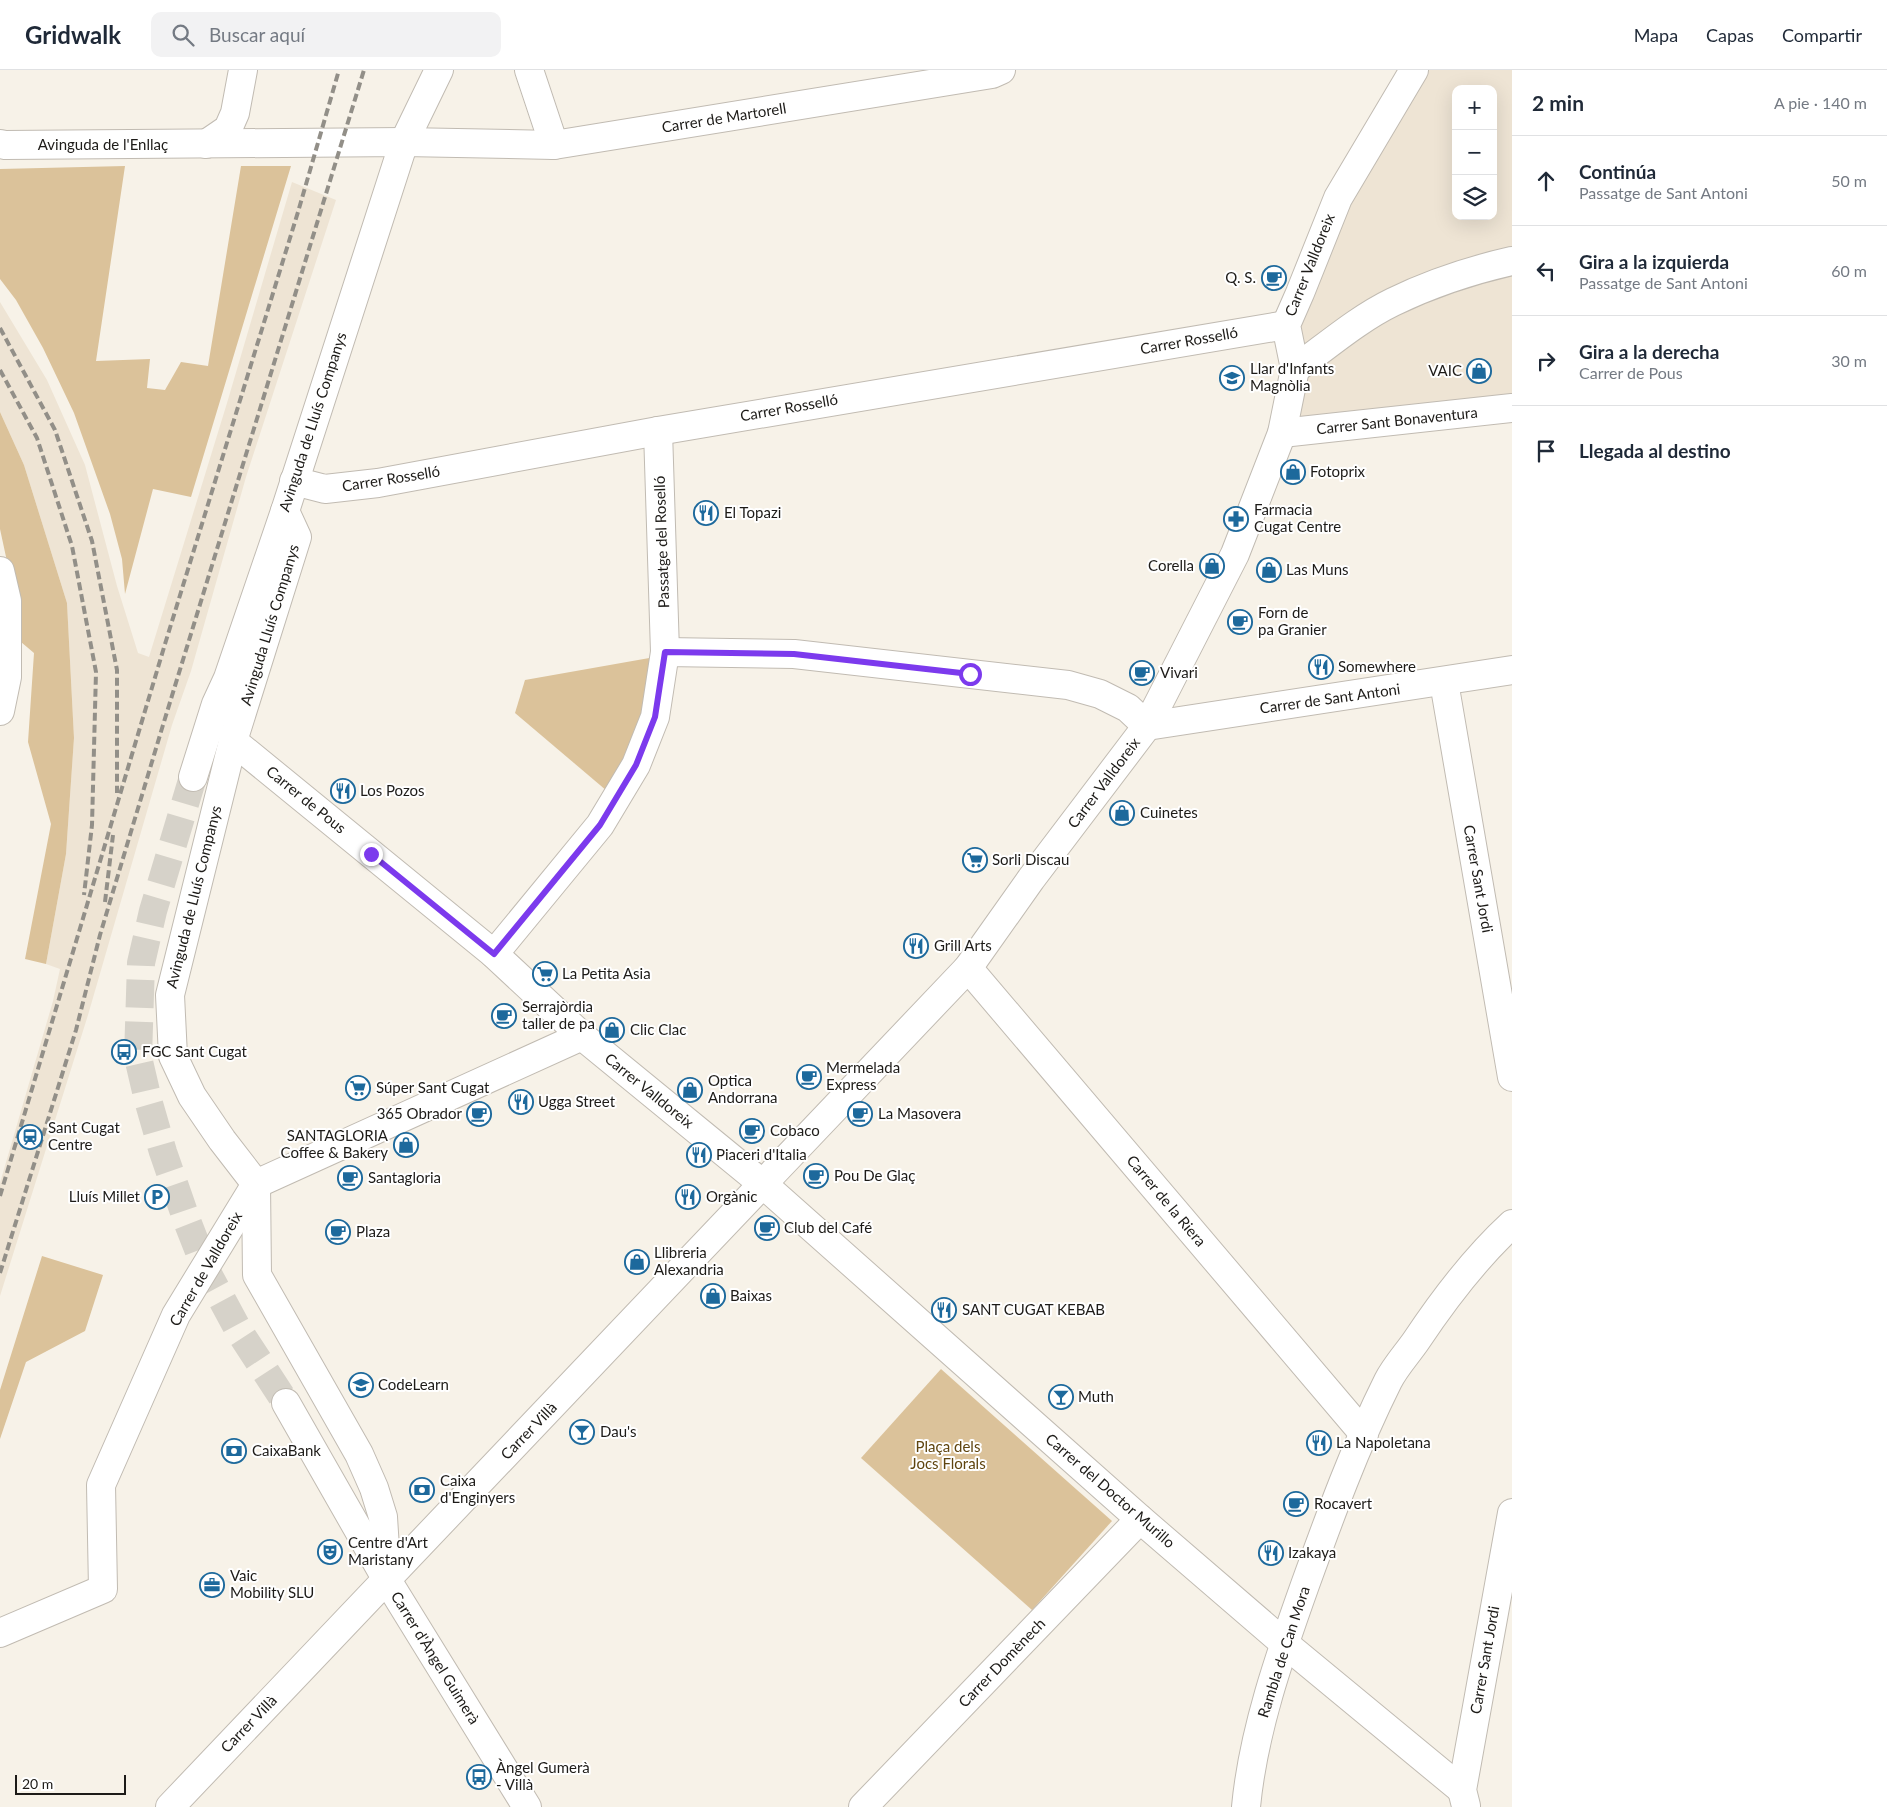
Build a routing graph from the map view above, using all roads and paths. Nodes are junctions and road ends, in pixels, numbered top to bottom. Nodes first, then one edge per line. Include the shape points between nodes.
1 (439, 70) edge
2 (529, 70) edge
3 (1001, 70) edge
4 (1414, 70) edge
5 (238, 78) edge
6 (404, 142) junction
7 (0, 144) edge
8 (206, 144) junction
9 (554, 145) junction
10 (1512, 261) edge
11 (1286, 324) junction
12 (1296, 370) junction
13 (1512, 408) edge
14 (658, 431) junction
15 (1282, 434) junction
16 (294, 480) junction
17 (285, 510) junction
18 (0, 570) edge
19 (665, 652) junction
20 (1512, 670) edge
21 (1444, 682) junction
22 (0, 711) edge
23 (1147, 726) junction
24 (233, 741) junction
25 (193, 777) tunnel mouth
26 (494, 954) junction
27 (968, 968) junction
28 (582, 1036) junction
29 (1512, 1077) edge
30 (256, 1184) junction
31 (764, 1185) junction
32 (1512, 1224) edge
33 (286, 1403) tunnel mouth
34 (1364, 1434) junction
35 (1512, 1513) edge
36 (1140, 1518) junction
37 (387, 1580) junction
38 (0, 1633) edge
39 (1284, 1643) junction
40 (1464, 1799) edge
41 (170, 1807) edge
42 (526, 1807) edge
43 (863, 1807) edge
44 (1246, 1807) edge

1 - 6 street, Avinguda de Lluís Companys
2 - 9 street
3 - 9 street, Carrer de Martorell
4 - 11 street, Carrer Valldoreix via 1338,198
5 - 8 street via 235,113 228,129
6 - 8 street, Avinguda de l'Enllaç
6 - 9 street, Carrer de Martorell
6 - 16 street, Avinguda de Lluís Companys
7 - 8 street, Avinguda de l'Enllaç
10 - 12 street via 1439,283 1392,302 1356,324
11 - 12 street, Carrer Valldoreix
11 - 14 street, Carrer Rosselló
12 - 15 street, Carrer Valldoreix
13 - 15 street, Carrer Sant Bonaventura
14 - 16 street, Carrer Rosselló via 378,483 325,489
14 - 19 street, Passatge del Roselló
15 - 23 street, Carrer Valldoreix via 1235,554
16 - 17 street, Avinguda de Lluís Companys
17 - 24 street, Avinguda Lluís Companys via 297,537
17 - 25 street, Avinguda de Lluís Companys
18 - 22 street via 7,601 7,677
19 - 23 street via 794,654 1068,685 1100,694 1128,708
19 - 26 street, Passatge del Roselló via 655,717 636,765 600,825
20 - 21 street, Carrer de Sant Antoni
21 - 23 street, Carrer de Sant Antoni
21 - 29 street, Carrer Sant Jordi
23 - 27 street, Carrer Valldoreix
24 - 26 street, Carrer de Pous
24 - 30 street, Avinguda de Lluís Companys via 170,995 173,1056 192,1096
26 - 28 street, Carrer Valldoreix
27 - 31 street, Carrer Valldoreix
27 - 34 street, Carrer de la Riera
28 - 30 street
28 - 31 street, Carrer Valldoreix
30 - 37 street via 257,1275 359,1454 374,1488 383,1517
30 - 38 street, Carrer de Valldoreix via 176,1316 101,1485 103,1589
31 - 36 street, Carrer del Doctor Murillo
31 - 37 street, Carrer Villà
32 - 34 street, Rambla de Can Mora via 1490,1244 1436,1311 1389,1379
33 - 37 street, Carrer d'Àngel Guimerà
34 - 39 street, Rambla de Can Mora
35 - 40 street, Carrer Sant Jordi
36 - 39 street, Carrer del Doctor Murillo
36 - 43 street, Carrer Domènech
37 - 41 street, Carrer Villà
37 - 42 street, Carrer d'Àngel Guimerà
39 - 40 street, Carrer del Doctor Murillo
39 - 44 street, Rambla de Can Mora via 1259,1732

